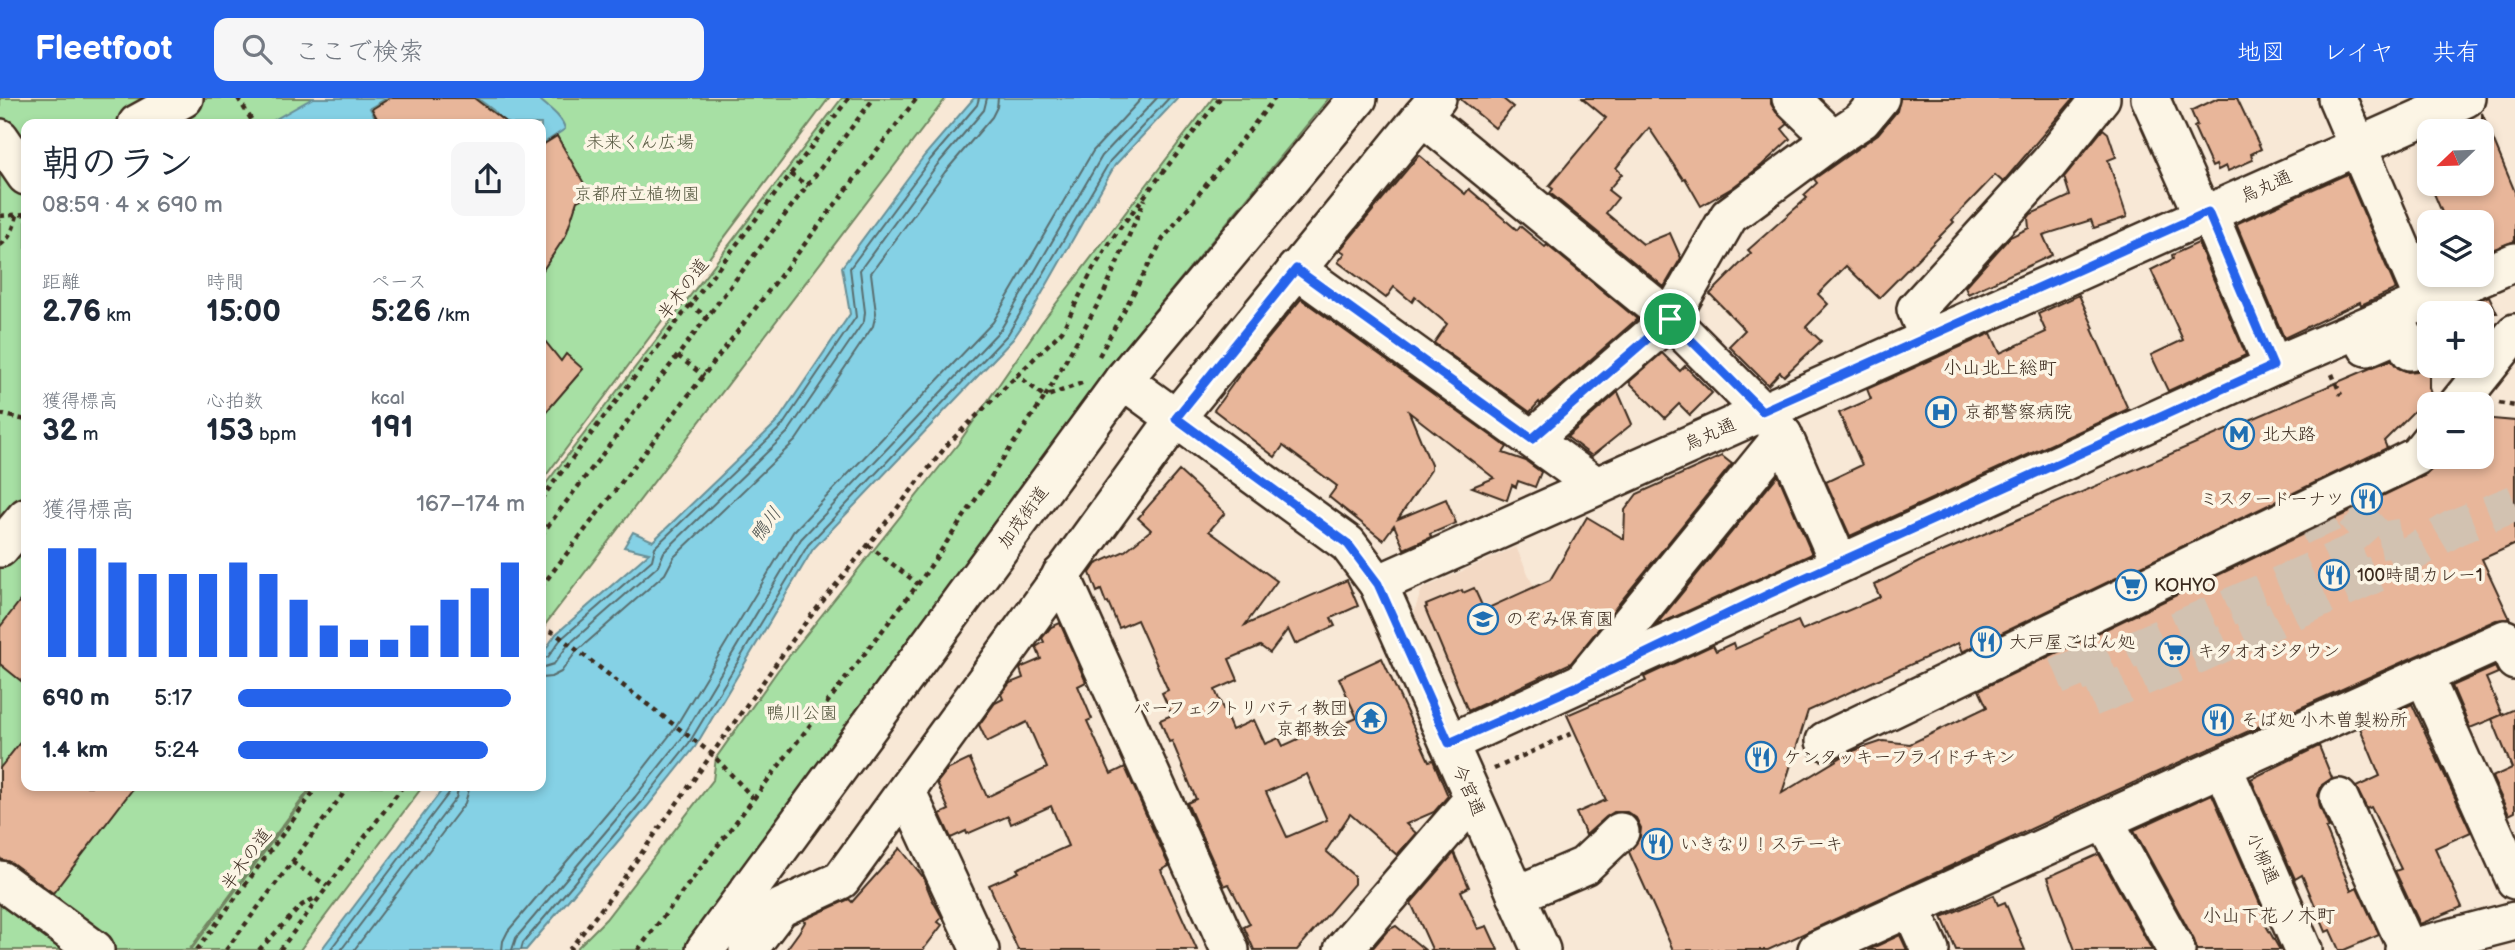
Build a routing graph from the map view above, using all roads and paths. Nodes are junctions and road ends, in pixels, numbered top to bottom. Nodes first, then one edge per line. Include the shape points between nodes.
1 (184, 98) edge
2 (238, 98) edge
3 (849, 98) edge
4 (874, 98) edge
5 (917, 98) edge
6 (1220, 98) edge
7 (1276, 98) edge
8 (1358, 98) edge
9 (1790, 98) edge
10 (1880, 98) edge
11 (2101, 98) edge
12 (2337, 98) edge
13 (2466, 98) edge
14 (2160, 102) edge
15 (1430, 107) edge
16 (146, 119) edge
17 (251, 119) edge
18 (0, 138) edge
19 (1833, 139) junction
20 (2358, 145) junction
21 (21, 169) edge
22 (790, 174) junction
23 (807, 186) junction
24 (1148, 191) junction
25 (2205, 213) junction
26 (17, 215) junction
27 (21, 215) edge
28 (0, 216) edge
29 (0, 245) edge
30 (2515, 262) edge
31 (1296, 269) junction
32 (2424, 301) joint
33 (689, 304) junction
34 (2417, 304) edge
35 (707, 317) junction
36 (1670, 319) junction
37 (2359, 329) junction
38 (2515, 333) edge
39 (1928, 337) junction
40 (2410, 351) dead end
41 (678, 356) junction
42 (2273, 366) junction
43 (1103, 373) junction
44 (704, 376) junction
45 (1017, 376) junction
46 (2468, 392) edge
47 (1045, 397) junction
48 (0, 414) edge
49 (1176, 418) junction
50 (21, 419) edge
51 (1772, 423) junction
52 (1532, 439) junction
53 (2417, 456) edge
54 (1595, 485) junction
55 (546, 492) edge
56 (21, 523) edge
57 (546, 528) edge
58 (868, 545) junction
59 (0, 548) edge
60 (1839, 563) junction
61 (1061, 575) junction
62 (546, 581) edge
63 (918, 584) junction
64 (1378, 584) junction
65 (546, 629) edge
66 (2515, 662) edge
67 (2424, 676) junction
68 (1580, 685) junction
69 (1575, 732) dead end
70 (1825, 741) dead end
71 (1449, 743) junction
72 (712, 754) junction
73 (2223, 767) junction
74 (1478, 786) junction
75 (314, 791) edge
76 (345, 791) edge
77 (400, 791) edge
78 (906, 792) junction
79 (753, 798) junction
80 (2339, 798) dead end
81 (2104, 820) junction
82 (1620, 832) dead end
83 (292, 862) junction
84 (0, 880) edge
85 (2515, 880) edge
86 (327, 886) junction
87 (321, 895) junction
88 (1516, 895) junction
89 (1911, 908) junction
90 (2515, 921) edge
91 (1349, 947) edge
92 (95, 950) edge
93 (197, 950) edge
94 (226, 950) edge
95 (259, 950) edge
96 (280, 950) edge
97 (569, 950) edge
98 (638, 950) edge
99 (705, 950) edge
100 (748, 950) edge
101 (980, 950) edge
102 (1230, 950) edge
103 (1541, 950) edge
104 (1817, 950) edge
105 (1930, 950) edge
106 (2176, 950) edge
107 (2303, 950) edge
108 (2406, 950) edge

1 - 16 street
2 - 17 path
3 - 22 path, 半木の道
4 - 23 path
5 - 44 path
6 - 24 path
7 - 43 path via 1163,239
8 - 43 street, 加茂街道
9 - 19 street
10 - 19 street via 1862,121
11 - 39 street via 2049,163 1916,309
12 - 20 street
13 - 20 street, 烏丸通
14 - 25 street
15 - 31 street
15 - 36 street
18 - 21 street
19 - 36 street via 1729,216
20 - 25 street, 烏丸通
20 - 32 street
22 - 23 path
22 - 33 path, 半木の道
23 - 35 path
24 - 45 path via 1093,269 1062,331
24 - 47 path via 1103,295
25 - 39 street, 烏丸通
25 - 42 street
26 - 27 path
26 - 28 path
26 - 29 path via 14,229
30 - 32 street
31 - 49 street
31 - 52 street
33 - 35 path
33 - 55 path, 半木の道
34 - 37 street
35 - 41 path
36 - 51 street
36 - 52 street
37 - 40 street via 2367,347 2402,332
37 - 42 street
38 - 46 street
39 - 51 street, 烏丸通
41 - 44 path
41 - 57 path
42 - 60 street
43 - 47 path
43 - 49 street, 今宮通
43 - 99 street, 加茂街道
44 - 62 path
45 - 47 path
45 - 58 path via 948,444
47 - 63 path
48 - 50 path
49 - 61 street
49 - 64 street, 今宮通 via 1348,544
51 - 54 street, 烏丸通
51 - 60 street
51 - 68 street
52 - 54 street
53 - 70 street
54 - 64 street, 烏丸通
56 - 59 street
58 - 63 path
58 - 72 path via 802,627
60 - 68 street
61 - 78 street
61 - 102 street
63 - 79 path
64 - 71 street, 今宮通
65 - 72 path
66 - 67 street via 2505,639
67 - 73 street
67 - 85 street
68 - 71 street
69 - 74 path
71 - 74 street, 今宮通
72 - 79 path
72 - 97 path
73 - 81 street
73 - 107 street, 小柳通
74 - 88 street, 今宮通
74 - 91 street
75 - 93 path, 半木の道
76 - 83 path
77 - 86 path
78 - 100 street via 841,880 779,908
78 - 101 street
79 - 98 path
80 - 108 street
81 - 89 street
81 - 106 street
82 - 88 street via 1584,866
83 - 86 path
83 - 94 path
84 - 92 street
86 - 87 path
87 - 95 path via 302,905
87 - 96 path
88 - 103 street, 今宮通
89 - 104 street
89 - 105 street
90 - 108 street

